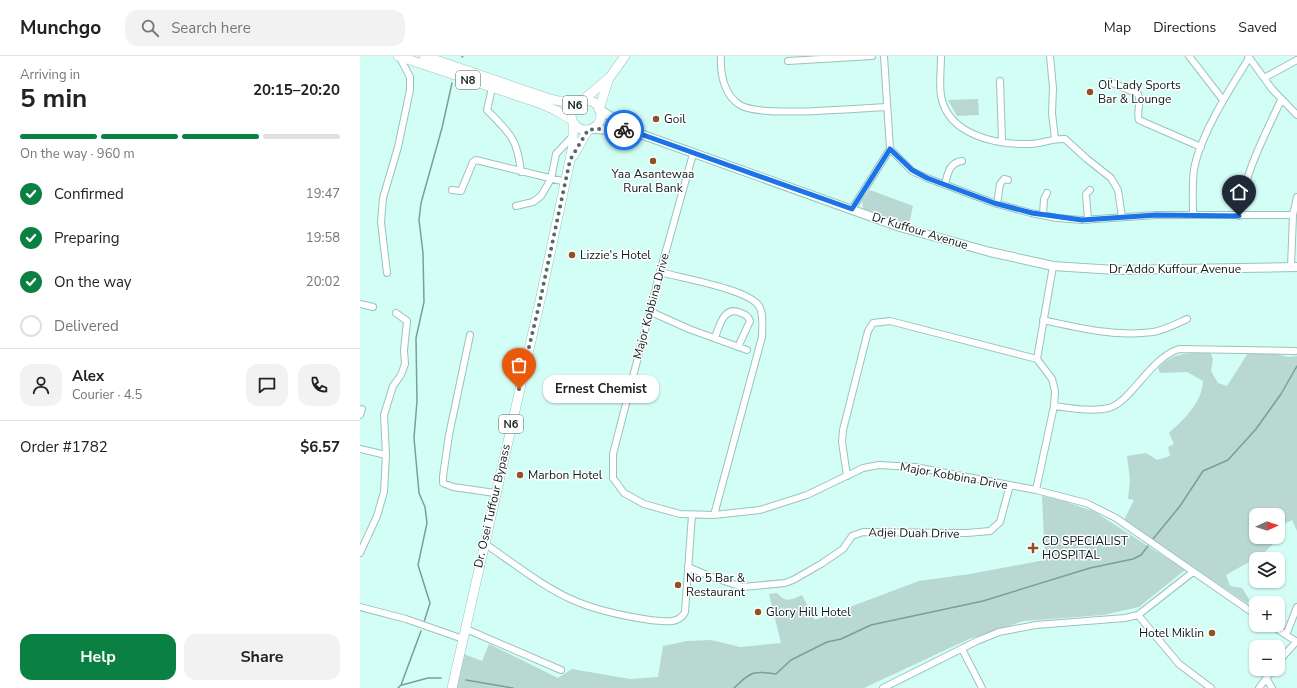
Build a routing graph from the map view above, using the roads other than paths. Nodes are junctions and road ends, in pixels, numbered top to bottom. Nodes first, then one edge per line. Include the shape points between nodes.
1 (399, 56) edge
2 (424, 56) edge
3 (625, 56) edge
4 (721, 56) edge
5 (872, 56) edge
6 (884, 56) edge
7 (941, 56) edge
8 (1050, 56) edge
9 (1189, 56) edge
10 (1249, 57) edge
11 (434, 58) edge
12 (1297, 60) edge
13 (788, 61) dead end
14 (1264, 78) junction
15 (607, 80) junction
16 (1000, 81) dead end
17 (1110, 82) dead end
18 (492, 88) junction
19 (548, 98) junction
20 (1223, 100) junction
21 (1281, 100) junction
22 (581, 101) junction
23 (887, 107) junction
24 (555, 110) junction
25 (600, 110) junction
26 (1297, 115) edge
27 (572, 121) junction
28 (590, 129) junction
29 (632, 131) junction
30 (570, 139) junction
31 (1055, 139) junction
32 (1002, 142) junction
33 (1201, 147) junction
34 (890, 149) junction
35 (693, 154) junction
36 (571, 158) junction
37 (962, 161) dead end
38 (521, 172) junction
39 (551, 179) junction
40 (1008, 180) dead end
41 (566, 182) junction
42 (945, 184) junction
43 (452, 190) dead end
44 (1090, 190) dead end
45 (1047, 193) dead end
46 (1297, 197) edge
47 (997, 204) junction
48 (516, 206) dead end
49 (852, 209) junction
50 (1043, 215) junction
51 (1193, 215) junction
52 (1293, 215) junction
53 (1239, 216) junction
54 (1122, 217) junction
55 (1088, 220) junction
56 (1053, 266) junction
57 (1294, 267) edge
58 (387, 272) dead end
59 (660, 272) junction
60 (360, 304) edge
61 (373, 307) dead end
62 (649, 311) junction
63 (396, 313) dead end
64 (1187, 319) dead end
65 (1043, 320) junction
66 (470, 335) dead end
67 (715, 338) junction
68 (738, 347) junction
69 (747, 350) dead end
70 (1296, 351) dead end
71 (1037, 359) junction
72 (1054, 406) junction
73 (360, 449) edge
74 (386, 455) junction
75 (847, 476) junction
76 (1010, 485) junction
77 (1036, 490) junction
78 (495, 493) junction
79 (692, 514) junction
80 (714, 515) junction
81 (484, 543) junction
82 (360, 553) edge
83 (688, 567) junction
84 (1193, 572) junction
85 (1297, 606) edge
86 (360, 607) edge
87 (1249, 610) edge
88 (1138, 615) junction
89 (466, 629) junction
90 (1282, 632) edge
91 (1286, 635) junction
92 (463, 639) junction
93 (1297, 642) edge
94 (962, 649) junction
95 (1285, 655) edge
96 (561, 670) dead end
97 (1266, 678) joint
98 (452, 688) edge
99 (883, 688) edge
100 (982, 688) edge
101 (1211, 688) edge
102 (1259, 688) edge
103 (1272, 688) edge

1 - 18 highway, N8
1 - 58 street via 409,73 410,90 398,147 383,198 381,222
2 - 11 highway, N8
3 - 15 highway, N6
4 - 23 street via 724,84 739,105 750,109 770,112
5 - 13 street
6 - 23 street
7 - 32 street via 941,97 950,116 969,133
8 - 31 street
9 - 20 street
10 - 14 street
10 - 20 street
11 - 19 highway, N8
12 - 14 street
14 - 21 street
15 - 19 highway via 577,96
15 - 22 highway, N6
15 - 25 highway, N6
16 - 32 street
17 - 33 street via 1138,94 1139,120
18 - 24 highway, N8
18 - 38 street via 487,110 510,134 517,146
19 - 22 highway, N8
20 - 33 street
21 - 26 street
21 - 53 street via 1252,162 1242,192
22 - 25 highway, N6 via 592,102
22 - 27 highway, N6 via 571,111
23 - 34 street
24 - 27 highway, N8
24 - 30 highway via 568,128
25 - 28 highway, N6 via 600,119
25 - 29 main road
27 - 28 highway, N6 via 582,130
27 - 36 highway, Dr. Osei Tuffour Bypass / N6
28 - 29 main road
28 - 36 highway, Dr. Osei Tuffour Bypass / N6
29 - 35 main road, Dr Kuffour Avenue
30 - 36 highway
30 - 39 street via 556,154
31 - 32 street via 1032,144
31 - 54 street via 1065,139 1111,178 1118,190
33 - 51 street via 1194,168
34 - 42 street via 912,170
34 - 49 street
35 - 49 main road, Dr Kuffour Avenue
35 - 59 street, Major Kobbina Drive
36 - 41 highway, Dr. Osei Tuffour Bypass / N6
37 - 42 street via 954,162 950,167
38 - 39 street
38 - 43 street via 476,160 461,191
39 - 41 street
39 - 48 street via 541,196 533,202
40 - 47 street via 1004,179 1000,184
41 - 78 highway, Dr. Osei Tuffour Bypass / N6
42 - 47 street
44 - 55 street via 1086,194
45 - 50 street
46 - 52 street
47 - 50 street
49 - 56 main road, Dr Kuffour Avenue via 900,227
50 - 55 street
51 - 53 street
51 - 54 street
52 - 53 street
52 - 57 street
54 - 55 street
56 - 57 main road, Dr Addo Kuffour Avenue via 1115,270
56 - 65 street
59 - 62 street, Major Kobbina Drive
59 - 80 street via 744,294 761,311 762,337
60 - 61 street
62 - 67 street
62 - 79 street, Major Kobbina Drive via 613,454 613,478 624,493 637,501 661,509
63 - 74 street via 407,321 405,364 393,386 384,415
64 - 65 street via 1152,332 1133,333 1089,329
65 - 71 street
66 - 78 street via 449,435 444,483 454,487
67 - 68 street
67 - 68 street via 725,314 736,310 746,315 750,321
68 - 69 street
70 - 72 street via 1179,349 1166,355 1115,405 1090,409
71 - 72 street via 1054,384
71 - 75 street via 890,321 873,323 868,330 843,430 842,448
72 - 77 street
73 - 74 street
74 - 82 street via 384,492 375,521
75 - 76 street, Major Kobbina Drive via 870,466 900,465
75 - 80 street, Major Kobbina Drive via 807,495 768,508
76 - 77 street, Major Kobbina Drive
76 - 83 street, Adjei Duah Drive via 1000,522 990,531 863,532 852,536 843,549 793,580 753,587 735,586
77 - 84 street, Major Kobbina Drive via 1086,503 1107,513
78 - 81 highway, Dr. Osei Tuffour Bypass / N6
79 - 80 street, Major Kobbina Drive
79 - 83 street
81 - 83 street via 574,600 602,610 666,622 681,618 685,612
81 - 89 highway, Dr. Osei Tuffour Bypass / N6
84 - 87 street, Major Kobbina Drive
84 - 88 street
85 - 91 street
86 - 92 street via 406,619
88 - 94 street via 1026,626 987,636
88 - 101 street via 1179,664
89 - 92 highway, Dr. Osei Tuffour Bypass / N6
89 - 96 street
90 - 91 street
91 - 93 street
92 - 98 highway, Dr. Osei Tuffour Bypass / N6
93 - 95 street
94 - 99 street
94 - 100 street
97 - 102 street
97 - 103 street

